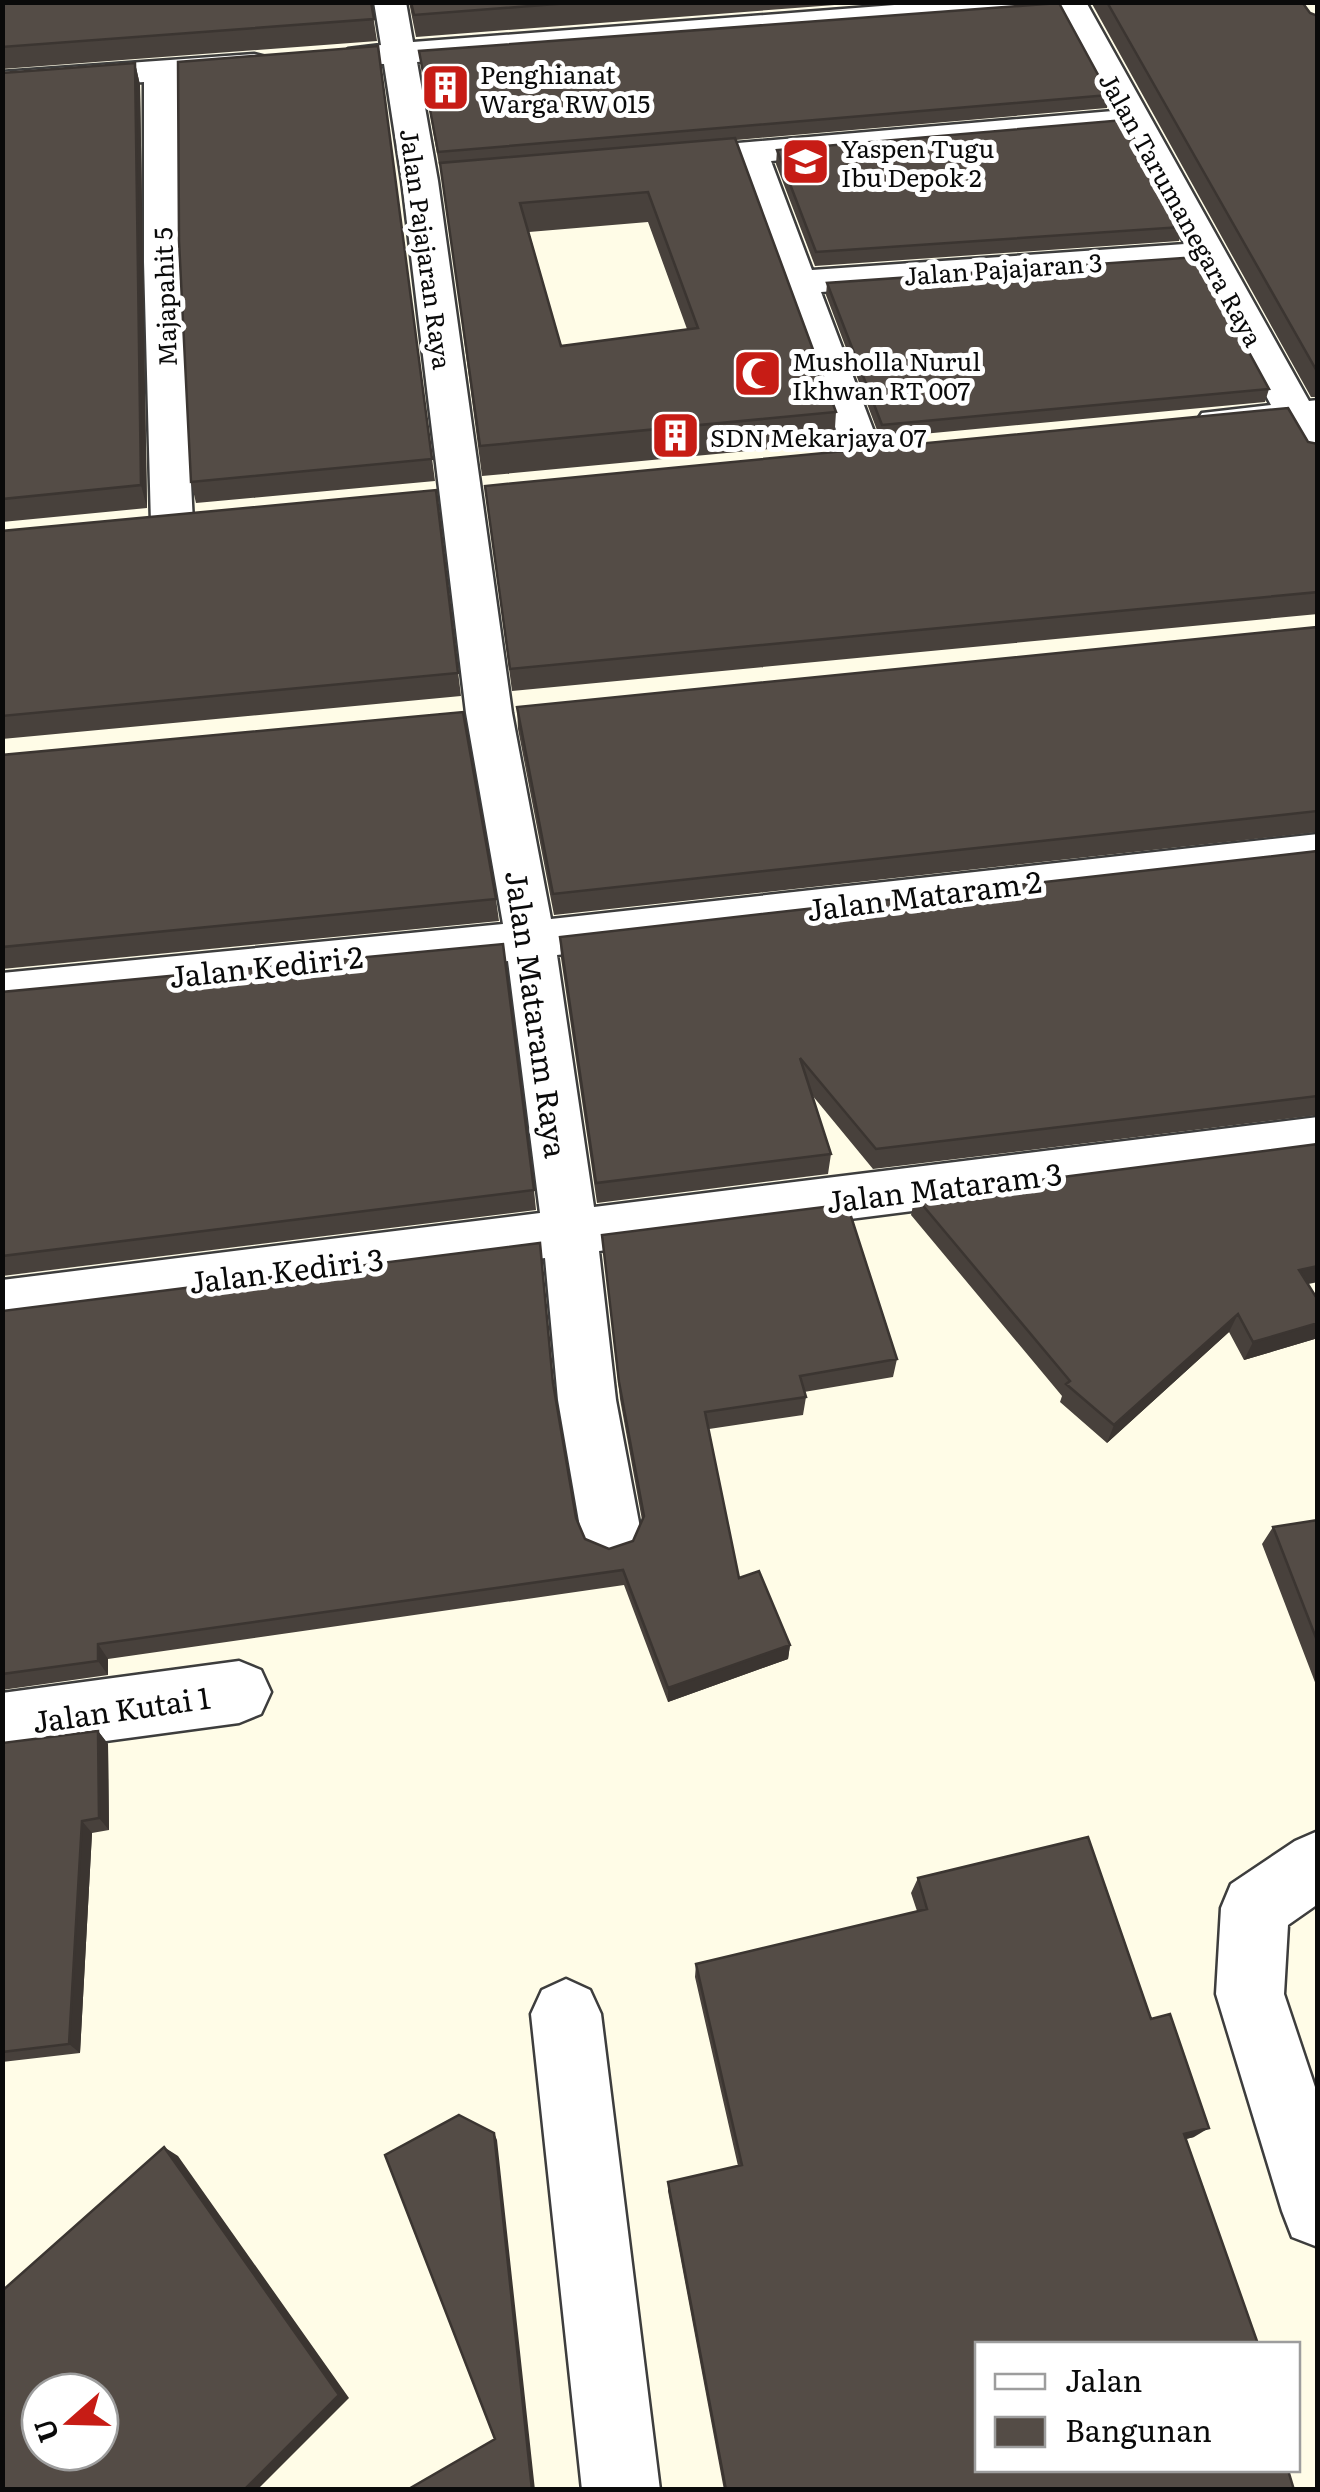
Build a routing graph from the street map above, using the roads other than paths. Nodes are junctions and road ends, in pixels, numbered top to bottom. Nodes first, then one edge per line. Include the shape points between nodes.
1 (390, 2) edge
2 (1068, 2) edge
3 (396, 53) junction
4 (337, 57) edge
5 (279, 62) edge
6 (162, 71) junction
7 (2, 82) edge
8 (1134, 119) junction
9 (750, 152) junction
10 (634, 162) edge
11 (458, 178) edge
12 (420, 181) junction
13 (1206, 254) junction
14 (800, 282) junction
15 (1306, 413) edge
16 (1178, 426) edge
17 (1318, 454) edge
18 (864, 458) edge
19 (460, 496) joint
20 (172, 523) edge
21 (1318, 851) edge
22 (530, 940) junction
23 (2, 992) edge
24 (1318, 1138) edge
25 (570, 1232) junction
26 (2, 1304) edge
27 (611, 1533) dead end
28 (239, 1692) dead end
29 (2, 1724) edge
30 (1318, 1864) edge
31 (566, 2014) dead end
32 (1318, 2210) edge
33 (621, 2490) edge

1 - 3 street, Jalan Pajajaran Raya
2 - 3 street
2 - 8 street, Jalan Tarumanegara Raya
3 - 4 street
3 - 12 street, Jalan Pajajaran Raya
5 - 6 street
6 - 7 street
6 - 20 street, Majapahit 5
8 - 9 street
8 - 13 street, Jalan Tarumanegara Raya
9 - 10 street
9 - 14 street
11 - 12 street
12 - 19 street, Jalan Pajajaran Raya
13 - 14 street, Jalan Pajajaran 3
13 - 15 street, Jalan Tarumanegara Raya
14 - 18 street
15 - 16 street
15 - 17 street, Jalan Tarumanegara Raya
19 - 22 street, Jalan Mataram Raya via 489,713
21 - 22 street, Jalan Mataram 2
22 - 23 street, Jalan Kediri 2
22 - 25 street, Jalan Mataram Raya
24 - 25 street, Jalan Mataram 3
25 - 26 street, Jalan Kediri 3
25 - 27 street, Jalan Mataram Raya via 587,1400
28 - 29 street, Jalan Kutai 1
30 - 32 street via 1255,1908 1250,1994
31 - 33 street

